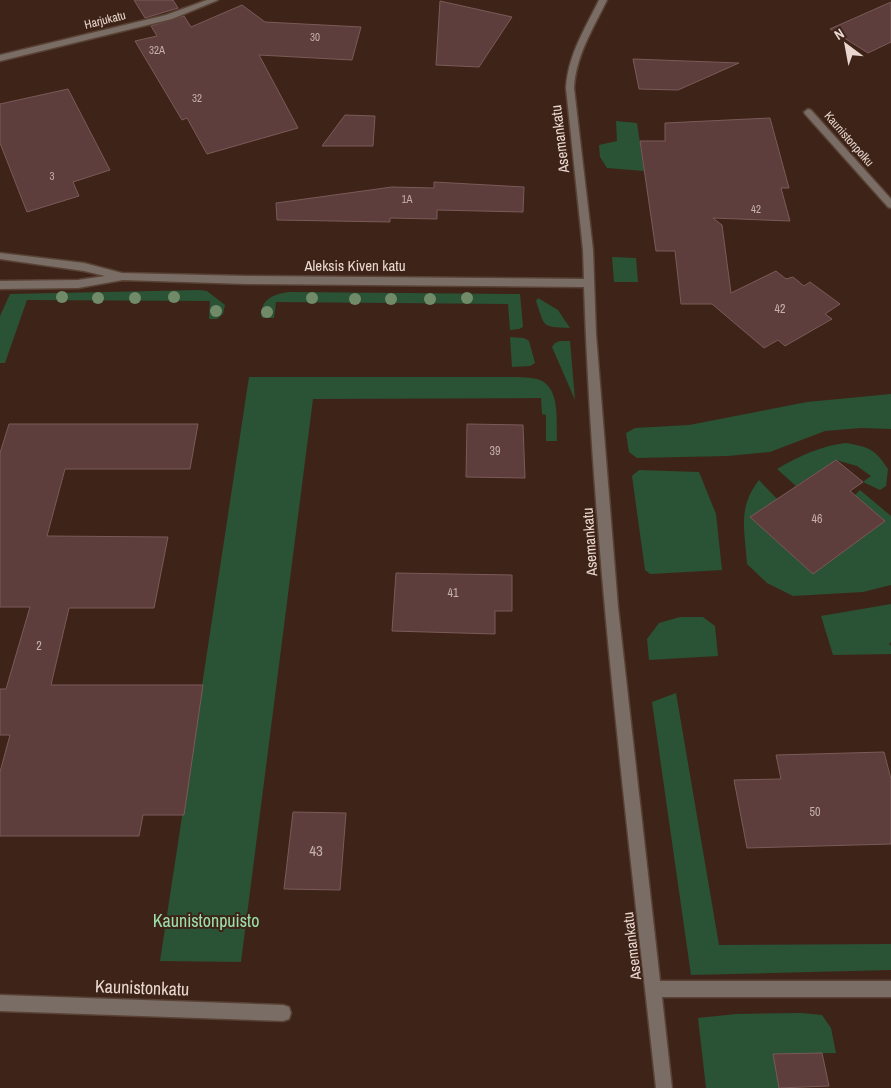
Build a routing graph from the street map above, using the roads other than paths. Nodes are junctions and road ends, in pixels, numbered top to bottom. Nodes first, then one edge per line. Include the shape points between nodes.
1 (214, 0) edge
2 (603, 0) edge
3 (0, 58) edge
4 (808, 112) dead end
5 (891, 205) edge
6 (0, 256) edge
7 (123, 276) junction
8 (588, 283) junction
9 (0, 285) edge
10 (653, 989) junction
11 (891, 989) edge
12 (0, 1004) edge
13 (283, 1013) dead end
14 (664, 1088) edge

1 - 3 street, Harjukatu via 169,17
2 - 8 street, Asemankatu via 569,75 588,250
4 - 5 street, Kaunistonpolku
6 - 7 street, Aleksis Kiven katu via 84,266
7 - 8 street, Aleksis Kiven katu
7 - 9 street, Aleksis Kiven katu via 78,284
8 - 10 street, Asemankatu via 611,608
10 - 11 street
10 - 14 street, Asemankatu
12 - 13 street, Kaunistonkatu

